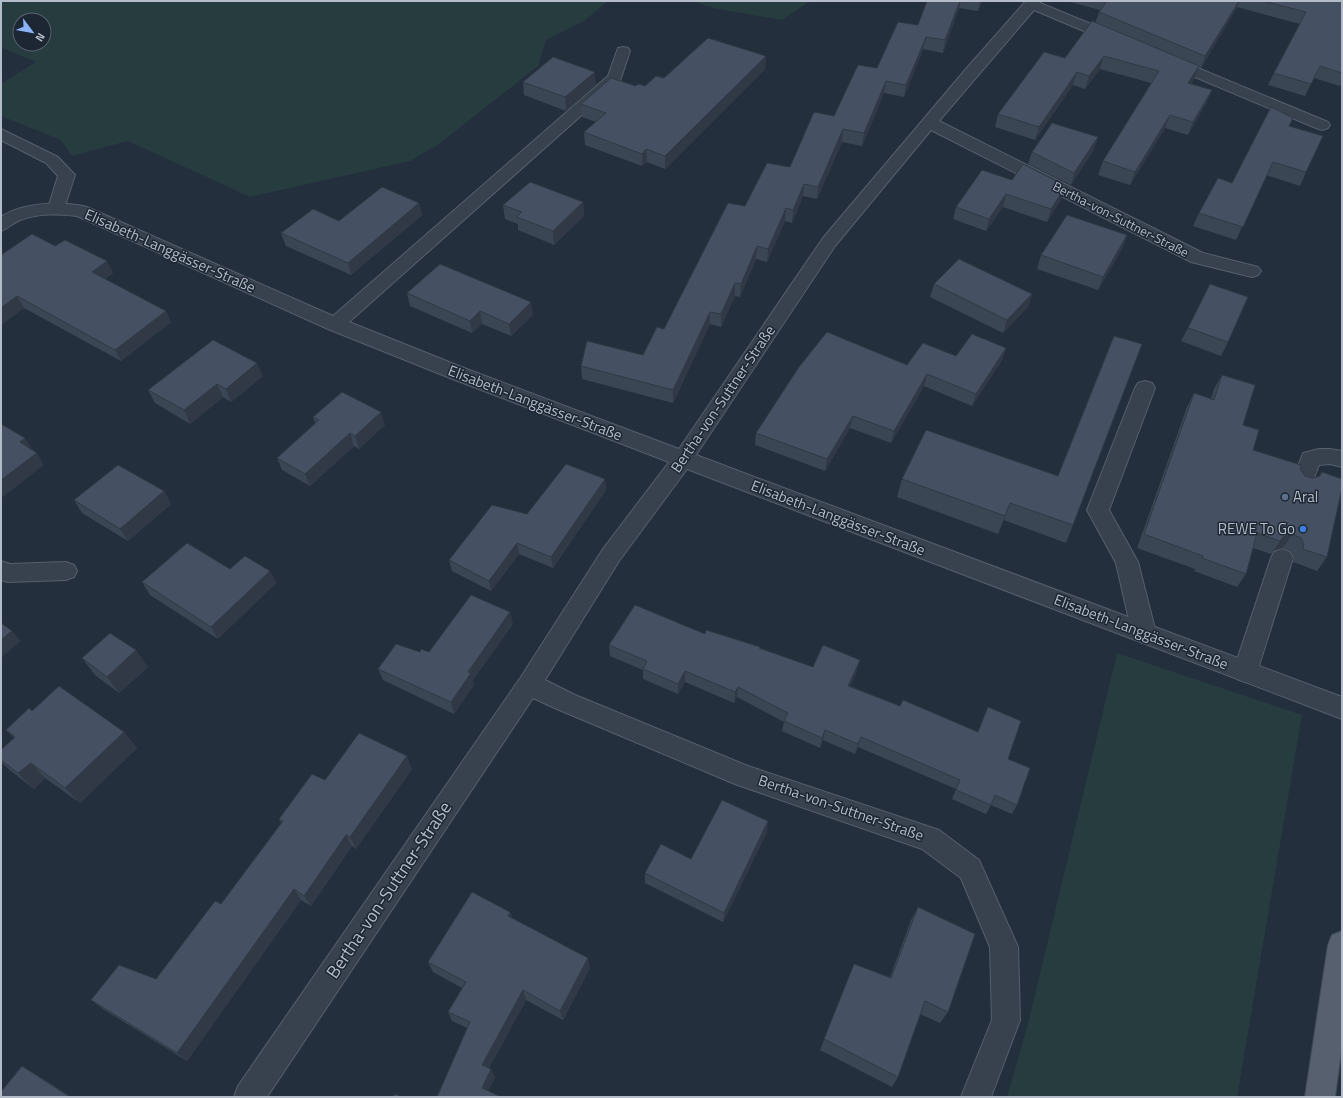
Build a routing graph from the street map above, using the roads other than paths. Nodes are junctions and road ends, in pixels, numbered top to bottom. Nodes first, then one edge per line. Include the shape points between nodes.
1 (1032, 3) edge
2 (1126, 44) edge
3 (623, 51) dead end
4 (1155, 56) edge
5 (930, 123) junction
6 (1322, 125) dead end
7 (1, 134) edge
8 (57, 208) junction
9 (1, 225) edge
10 (1252, 271) dead end
11 (335, 324) junction
12 (1145, 388) dead end
13 (683, 459) junction
14 (1342, 459) edge
15 (1303, 482) edge
16 (1282, 558) edge
17 (1, 570) edge
18 (66, 571) dead end
19 (1144, 633) junction
20 (1245, 672) junction
21 (529, 684) junction
22 (1342, 708) edge
23 (1342, 945) edge
24 (249, 1097) edge
25 (976, 1097) edge
26 (1320, 1097) edge

1 - 2 street, Bertha-von-Suttner-Straße
1 - 5 street, Bertha-von-Suttner-Straße
3 - 11 street via 615,78
4 - 6 street
5 - 10 street, Bertha-von-Suttner-Straße via 1197,258
5 - 13 street, Bertha-von-Suttner-Straße via 829,242
7 - 8 street via 52,160 67,175
8 - 9 street, Elisabeth-Langgässer-Straße via 14,216
8 - 11 street, Elisabeth-Langgässer-Straße via 81,211
11 - 13 street, Elisabeth-Langgässer-Straße via 457,374
12 - 19 street via 1098,510 1127,562
13 - 19 street, Elisabeth-Langgässer-Straße
13 - 21 street, Bertha-von-Suttner-Straße via 612,555
14 - 15 street via 1331,456 1310,459
16 - 20 street
17 - 18 street via 8,573
19 - 20 street, Elisabeth-Langgässer-Straße
20 - 22 street, Elisabeth-Langgässer-Straße
21 - 24 street, Bertha-von-Suttner-Straße
21 - 25 street, Bertha-von-Suttner-Straße via 744,776 930,839 970,869 1004,946 1006,1020
23 - 26 main road

